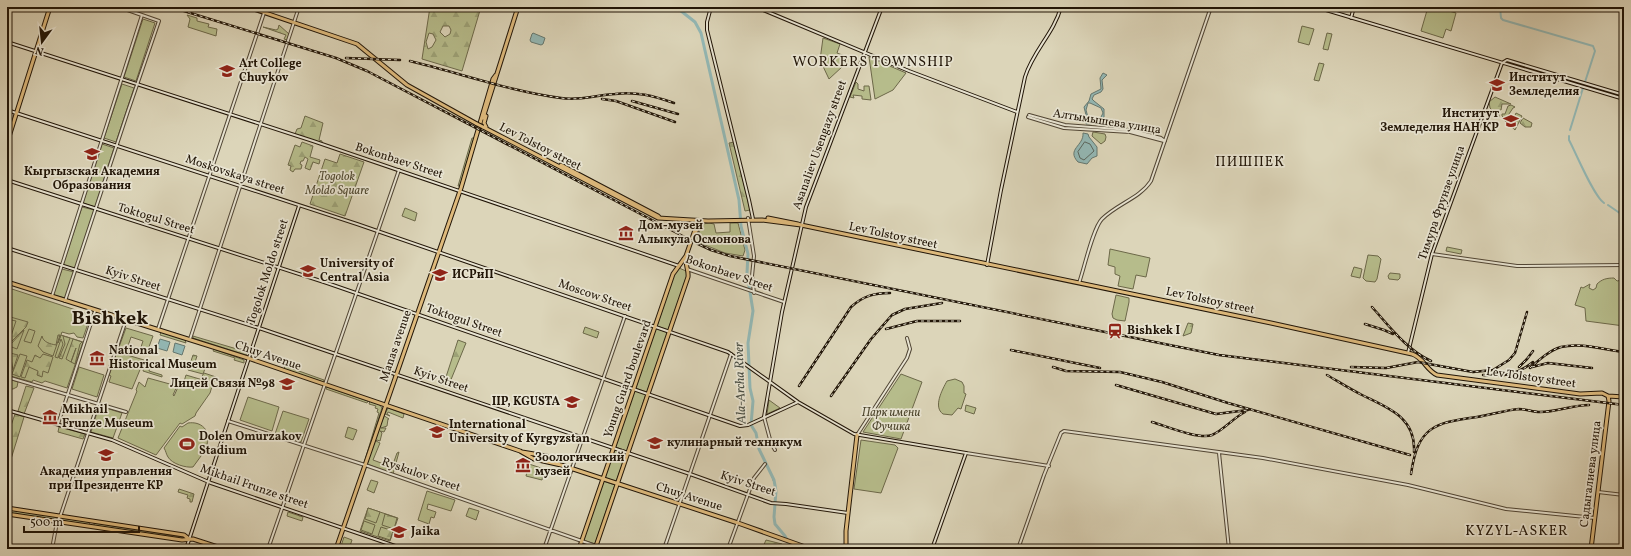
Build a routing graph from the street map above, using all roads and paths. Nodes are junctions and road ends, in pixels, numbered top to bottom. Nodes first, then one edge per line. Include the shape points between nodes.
1 (50, 7) edge
2 (120, 7) edge
3 (248, 7) edge
4 (266, 7) edge
5 (299, 7) edge
6 (518, 7) edge
7 (711, 7) edge
8 (756, 7) edge
9 (882, 7) edge
10 (1061, 7) edge
11 (1211, 7) edge
12 (1316, 7) edge
13 (1354, 7) edge
14 (264, 12) junction
15 (142, 15) junction
16 (1351, 18) junction
17 (294, 22) junction
18 (7, 42) edge
19 (36, 52) junction
20 (865, 53) junction
21 (1502, 63) junction
22 (1521, 65) junction
23 (1520, 68) junction
24 (121, 79) junction
25 (137, 85) junction
26 (492, 86) junction
27 (1624, 95) edge
28 (1624, 99) edge
29 (7, 110) edge
30 (1017, 112) junction
31 (16, 114) junction
32 (230, 115) junction
33 (1028, 116) dead end
34 (476, 123) junction
35 (260, 125) junction
36 (484, 127) junction
37 (102, 141) junction
38 (1165, 141) junction
39 (7, 143) edge
40 (116, 146) junction
41 (399, 170) junction
42 (209, 176) junction
43 (7, 180) edge
44 (240, 186) junction
45 (460, 191) junction
46 (81, 205) junction
47 (299, 206) junction
48 (95, 210) junction
49 (694, 219) junction
50 (738, 219) junction
51 (746, 219) junction
52 (753, 219) junction
53 (702, 220) junction
54 (708, 221) junction
55 (698, 223) junction
56 (801, 226) junction
57 (378, 231) junction
58 (189, 238) junction
59 (7, 248) edge
60 (219, 248) junction
61 (438, 252) junction
62 (1432, 254) junction
63 (987, 264) junction
64 (62, 265) junction
65 (679, 266) junction
66 (1624, 266) edge
67 (280, 267) junction
68 (687, 269) junction
69 (76, 270) junction
70 (7, 282) edge
71 (1079, 284) junction
72 (357, 293) junction
73 (754, 293) junction
74 (52, 297) junction
75 (168, 299) junction
76 (65, 301) junction
77 (784, 302) junction
78 (199, 309) junction
79 (95, 311) junction
80 (416, 314) junction
81 (625, 316) junction
82 (126, 320) junction
83 (655, 326) junction
84 (259, 328) junction
85 (158, 329) junction
86 (669, 331) junction
87 (907, 338) dead end
88 (190, 339) junction
89 (1408, 353) junction
90 (336, 354) junction
91 (731, 354) junction
92 (248, 358) junction
93 (395, 374) junction
94 (7, 377) edge
95 (603, 378) junction
96 (771, 382) junction
97 (325, 385) junction
98 (634, 389) junction
99 (648, 394) junction
100 (67, 395) junction
101 (1608, 396) junction
102 (1624, 397) edge
103 (798, 402) junction
104 (98, 404) junction
105 (385, 405) junction
106 (7, 410) edge
107 (126, 412) dead end
108 (710, 415) junction
109 (764, 417) junction
110 (228, 421) junction
111 (58, 424) junction
112 (88, 432) junction
113 (857, 435) junction
114 (583, 438) junction
115 (304, 445) junction
116 (613, 448) junction
117 (775, 450) dead end
118 (520, 451) junction
119 (1219, 452) junction
120 (628, 453) junction
121 (966, 453) junction
122 (765, 464) dead end
123 (364, 465) junction
124 (561, 465) junction
125 (1049, 466) junction
126 (572, 469) junction
127 (690, 474) junction
128 (603, 479) junction
129 (208, 482) junction
130 (618, 484) junction
131 (1598, 492) junction
132 (748, 495) junction
133 (1624, 495) edge
134 (680, 504) junction
135 (282, 507) junction
136 (7, 508) edge
137 (848, 513) junction
138 (7, 514) edge
139 (60, 517) junction
140 (1595, 518) junction
141 (57, 522) junction
142 (738, 523) junction
143 (343, 527) junction
144 (551, 530) junction
145 (189, 539) junction
146 (582, 540) junction
147 (596, 547) edge
148 (845, 548) edge
149 (52, 549) edge
150 (186, 549) edge
151 (224, 549) edge
152 (268, 549) edge
153 (336, 549) edge
154 (404, 549) edge
155 (544, 549) edge
156 (579, 549) edge
157 (606, 549) edge
158 (664, 549) edge
159 (728, 549) edge
160 (811, 549) edge
161 (932, 549) edge
162 (1018, 549) edge
163 (1229, 549) edge
164 (1591, 549) edge

1 - 19 main road
2 - 15 main road
3 - 14 main road, Lev Tolstoy street
4 - 14 main road
5 - 17 main road
6 - 26 main road
7 - 52 main road via 708,30
8 - 20 main road
9 - 20 main road, Asanaliev Usengazy street
10 - 30 main road via 1054,26 1031,61
11 - 38 main road
12 - 16 main road
13 - 16 main road
14 - 17 main road, Lev Tolstoy street
14 - 32 main road
15 - 24 main road
15 - 25 main road via 159,21
16 - 21 main road
17 - 34 main road, Lev Tolstoy street via 358,44 403,82
17 - 35 main road
18 - 19 main road, Bokonbaev Street
19 - 24 main road, Bokonbaev Street
19 - 31 main road
20 - 30 main road
20 - 56 main road, Asanaliev Usengazy street
21 - 22 main road via 1507,60
21 - 23 main road
21 - 62 main road, Тимура Фрунзе улица
22 - 23 main road
22 - 27 main road
23 - 28 main road
24 - 25 main road, Bokonbaev Street
24 - 37 main road
25 - 32 main road, Bokonbaev Street
25 - 40 main road
26 - 34 main road
26 - 36 main road
26 - 45 main road, Manas avenue
29 - 31 main road
30 - 63 main road
31 - 37 main road
31 - 39 main road
32 - 35 main road, Bokonbaev Street
32 - 42 main road
33 - 38 main road, Алтымышева улица via 1064,128 1130,132
34 - 36 main road, Lev Tolstoy street, bridge
35 - 41 main road, Bokonbaev Street
35 - 44 main road
36 - 49 main road, Lev Tolstoy street via 655,217
37 - 40 main road
37 - 46 main road
38 - 71 main road via 1149,184 1100,222
40 - 42 main road, Moskovskaya street
40 - 48 main road
41 - 45 main road, Bokonbaev Street
41 - 57 main road
42 - 44 main road, Moskovskaya street
42 - 58 main road
43 - 46 main road, Toktogul Street
44 - 47 main road, Moskovskaya street
44 - 60 main road
45 - 61 main road, Manas avenue
45 - 65 main road, Bokonbaev Street
46 - 48 main road, Toktogul Street
46 - 64 main road
47 - 57 main road, Moskovskaya street
47 - 67 main road, Togolok Moldo street
48 - 58 main road, Toktogul Street
48 - 69 main road
49 - 53 main road, Lev Tolstoy street
49 - 55 main road
50 - 51 main road, Lev Tolstoy street
50 - 53 main road, Lev Tolstoy street
50 - 54 main road, Lev Tolstoy street
51 - 52 main road, Lev Tolstoy street
51 - 73 main road via 754,258
52 - 56 main road, Lev Tolstoy street via 773,218
53 - 54 main road, Lev Tolstoy street
53 - 55 main road
54 - 55 main road
55 - 65 main road, Young Guard boulevard via 686,256
55 - 68 main road, Young Guard boulevard via 686,259
56 - 63 main road, Lev Tolstoy street
56 - 77 main road, Asanaliev Usengazy street
57 - 61 main road, Moskovskaya street
57 - 72 main road
58 - 60 main road, Toktogul Street
58 - 75 main road
59 - 64 main road, Kyiv Street
60 - 67 main road, Toktogul Street
60 - 78 main road
61 - 80 main road, Manas avenue
61 - 81 main road, Moscow Street
62 - 66 main road via 1517,266
62 - 89 main road, Тимура Фрунзе улица
63 - 71 main road, Lev Tolstoy street
64 - 69 main road, Kyiv Street
64 - 74 main road
65 - 68 main road, Bokonbaev Street
65 - 83 main road, Young Guard boulevard via 673,274
67 - 72 main road, Toktogul Street
67 - 84 main road, Togolok Moldo street
68 - 73 main road, Bokonbaev Street
68 - 86 main road, Young Guard boulevard via 688,277
69 - 75 main road, Kyiv Street
69 - 76 main road
70 - 74 main road, Chuy Avenue
71 - 89 main road, Lev Tolstoy street
72 - 80 main road, Toktogul Street
72 - 90 main road
73 - 77 main road, Bokonbaev Street
74 - 76 main road, Chuy Avenue
75 - 78 main road, Kyiv Street
75 - 85 main road
76 - 79 main road, Chuy Avenue
77 - 96 main road, Asanaliev Usengazy street
78 - 84 main road, Kyiv Street
78 - 88 main road
79 - 82 main road, Chuy Avenue
79 - 100 main road
80 - 93 main road, Manas avenue
80 - 95 main road, Toktogul Street
81 - 83 main road, Moscow Street
81 - 95 main road
82 - 85 main road, Chuy Avenue
82 - 104 main road
83 - 86 main road, Moscow Street
83 - 98 main road, Young Guard boulevard
84 - 90 main road, Kyiv Street
84 - 92 main road, Togolok Moldo street
85 - 88 main road, Chuy Avenue
86 - 91 main road, Moscow Street
86 - 99 main road, Young Guard boulevard
87 - 113 main road via 910,348 907,358
88 - 92 main road, Chuy Avenue
89 - 101 main road, Lev Tolstoy street via 1417,356 1437,375 1580,394 1602,393
90 - 93 main road, Kyiv Street
90 - 97 main road
91 - 96 main road, Moscow Street
91 - 108 main road
92 - 97 main road, Chuy Avenue
92 - 110 main road, Togolok Moldo street
93 - 105 main road, Manas avenue
93 - 114 main road, Kyiv Street
94 - 100 main road
95 - 98 main road, Toktogul Street
95 - 114 main road
96 - 103 main road, Moscow Street
96 - 109 main road, Asanaliev Usengazy street
97 - 105 main road, Chuy Avenue
97 - 115 main road
98 - 99 main road, Toktogul Street
98 - 116 main road, Young Guard boulevard
99 - 108 main road, Toktogul Street
99 - 120 main road, Young Guard boulevard
100 - 104 main road
100 - 111 main road
101 - 102 main road, Lev Tolstoy street
101 - 131 main road, Садыгалиева улица
103 - 109 main road, Toktogul Street
103 - 113 main road, Moscow Street
104 - 107 main road
104 - 112 main road
105 - 118 main road, Chuy Avenue
105 - 123 main road, Manas avenue
106 - 111 main road, Mikhail Frunze street
108 - 109 main road, Toktogul Street via 740,426
108 - 127 main road
109 - 117 main road
110 - 115 main road, Ryskulov Street
110 - 129 main road, Togolok Moldo street
111 - 112 main road, Mikhail Frunze street
112 - 129 main road, Mikhail Frunze street via 118,442
112 - 139 main road
113 - 121 main road, Moscow Street
113 - 137 main road
114 - 116 main road, Kyiv Street
114 - 126 main road
115 - 123 main road, Ryskulov Street
115 - 135 main road
116 - 120 main road, Kyiv Street
116 - 128 main road, Young Guard boulevard
118 - 124 main road, Chuy Avenue via 536,460
118 - 124 main road, Chuy Avenue via 546,456
119 - 125 main road via 1064,431
119 - 140 main road via 1269,458 1408,485 1506,509
119 - 163 main road
120 - 127 main road, Kyiv Street
120 - 130 main road, Young Guard boulevard
121 - 125 main road, Moscow Street
121 - 161 main road
122 - 132 main road via 754,478
123 - 143 main road, Manas avenue
123 - 144 main road, Ryskulov Street
124 - 126 main road, Chuy Avenue
125 - 162 main road
126 - 128 main road, Chuy Avenue
126 - 144 main road
127 - 132 main road, Kyiv Street
127 - 134 main road
128 - 130 main road, Chuy Avenue
128 - 146 main road, Young Guard boulevard
129 - 135 main road, Mikhail Frunze street
129 - 145 main road, Togolok Moldo street
130 - 134 main road, Chuy Avenue
130 - 147 main road, Young Guard boulevard
131 - 133 main road
131 - 140 main road, Садыгалиева улица
132 - 137 main road, Kyiv Street via 778,504
132 - 142 main road
134 - 142 main road, Chuy Avenue
134 - 158 main road
135 - 143 main road, Mikhail Frunze street
135 - 152 main road
136 - 139 main road
137 - 148 main road
138 - 141 main road
139 - 141 main road
139 - 145 main road via 184,535
140 - 164 main road, Садыгалиева улица
141 - 145 main road
141 - 149 main road
142 - 159 main road
142 - 160 main road, Chuy Avenue
143 - 153 main road, Manas avenue
143 - 154 main road, Mikhail Frunze street
144 - 146 main road, Ryskulov Street
144 - 155 main road
145 - 150 main road, Togolok Moldo street
145 - 151 main road
146 - 147 main road, Ryskulov Street
146 - 156 main road, Young Guard boulevard
147 - 157 main road, Ryskulov Street

